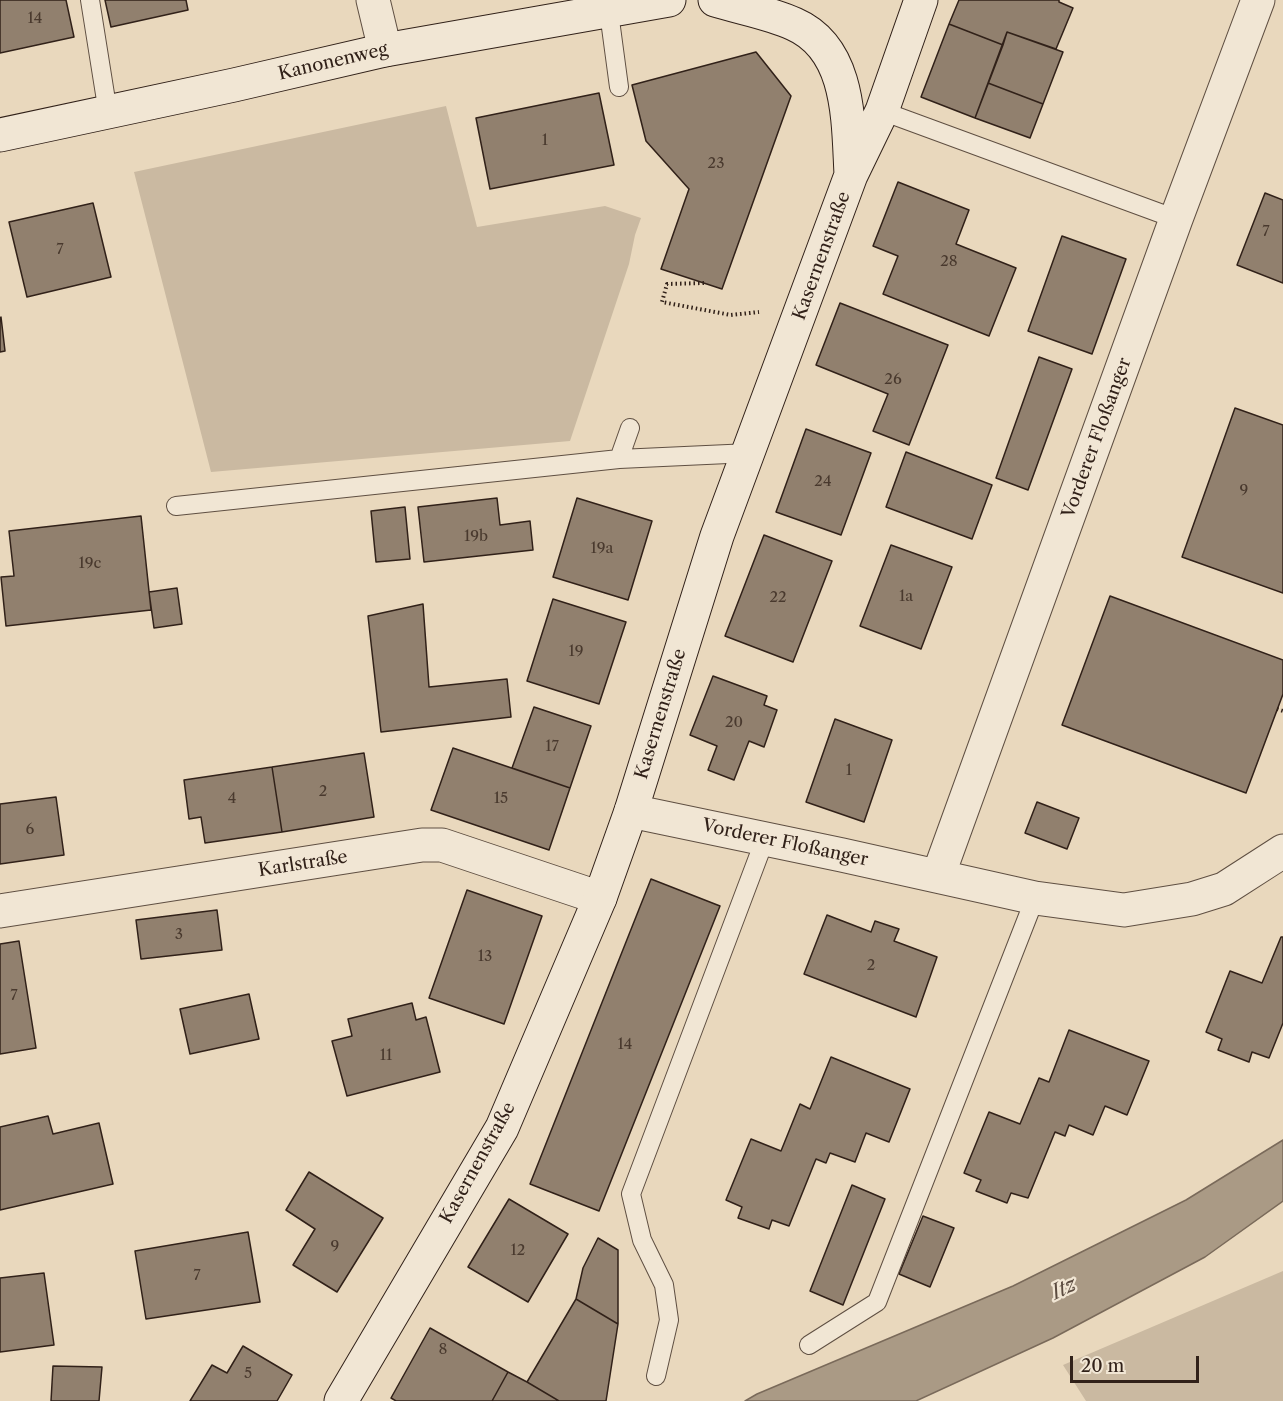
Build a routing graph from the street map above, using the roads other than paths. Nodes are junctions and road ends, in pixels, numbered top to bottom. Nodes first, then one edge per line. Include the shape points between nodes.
1 (90, 0) edge
2 (374, 0) edge
3 (669, 0) edge
4 (715, 0) edge
5 (921, 0) edge
6 (1258, 0) edge
7 (608, 6) edge
8 (385, 50) junction
9 (619, 87) dead end
10 (882, 111) junction
11 (108, 113) junction
12 (0, 135) edge
13 (851, 175) junction
14 (1176, 219) junction
15 (630, 428) dead end
16 (750, 453) junction
17 (619, 459) junction
18 (176, 506) dead end
19 (631, 811) junction
20 (765, 839) junction
21 (1283, 851) edge
22 (938, 876) junction
23 (600, 898) junction
24 (1035, 898) junction
25 (0, 911) edge
26 (809, 1345) dead end
27 (656, 1376) dead end
28 (341, 1401) edge

1 - 11 lane
2 - 8 street
3 - 7 street, Kanonenweg
4 - 13 street via 795,24 828,52 846,94
5 - 10 street, Kasernenstraße
6 - 14 street, Vorderer Floßanger
7 - 8 street, Kanonenweg
7 - 9 lane
8 - 11 street, Kanonenweg
10 - 13 street, Kasernenstraße
10 - 14 lane
11 - 12 street, Kanonenweg
13 - 16 street, Kasernenstraße
14 - 22 street, Vorderer Floßanger
15 - 17 lane
16 - 17 lane
16 - 19 street, Kasernenstraße via 711,553
17 - 18 lane
19 - 20 street, Vorderer Floßanger
19 - 23 street, Kasernenstraße
20 - 22 street, Vorderer Floßanger
20 - 27 lane via 631,1194 642,1240 664,1285 669,1320
21 - 24 street, Vorderer Floßanger via 1224,889 1192,900 1124,909
22 - 24 street, Vorderer Floßanger
23 - 25 street, Karlstraße via 442,845 422,845
23 - 28 street, Kasernenstraße via 502,1128
24 - 26 lane via 877,1302

